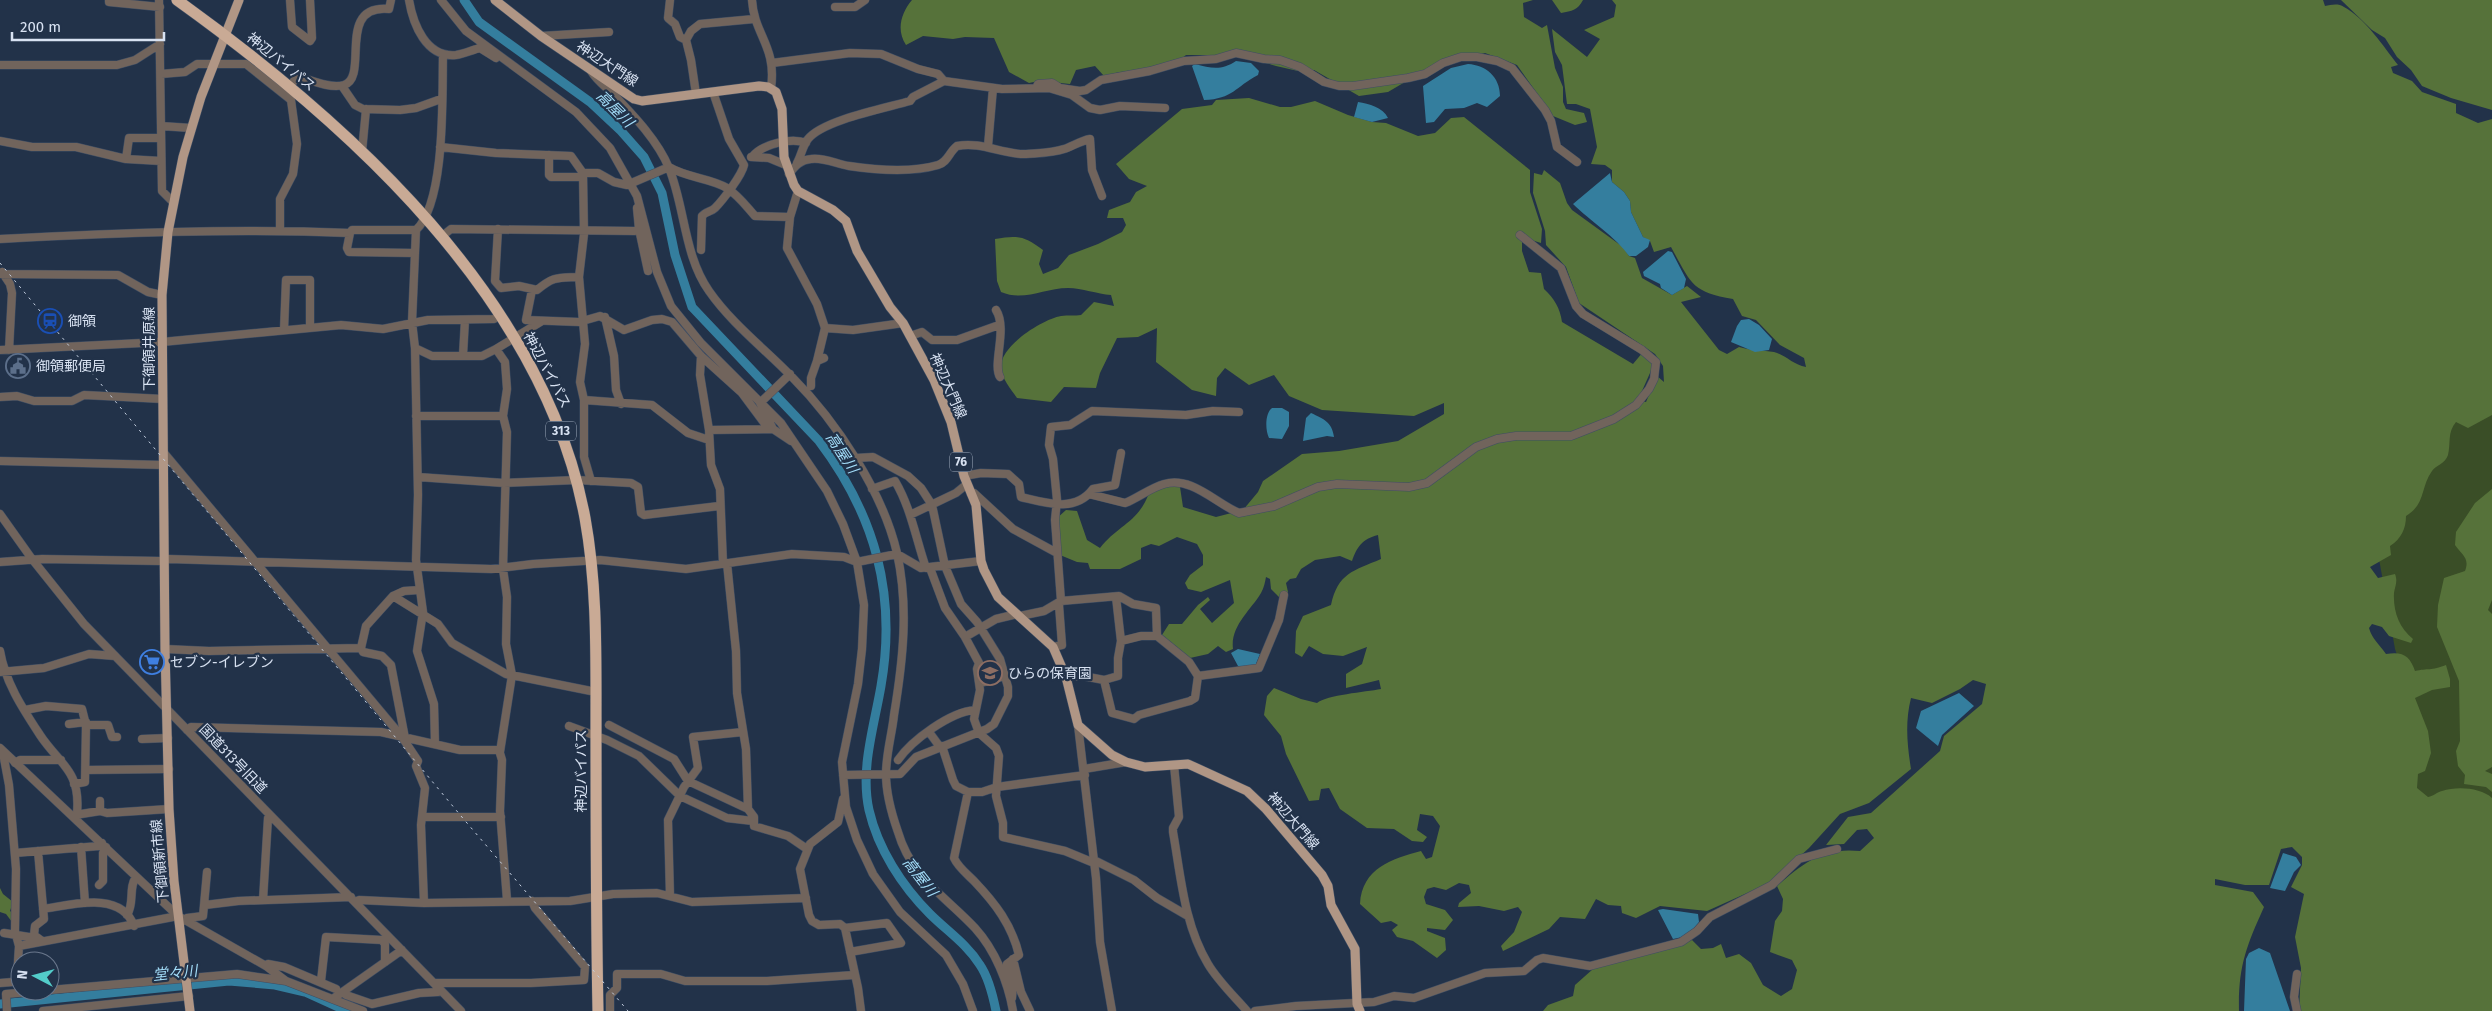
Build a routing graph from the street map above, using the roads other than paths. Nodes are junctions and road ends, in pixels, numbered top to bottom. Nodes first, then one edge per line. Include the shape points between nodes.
1 (109, 0) edge
2 (177, 0) edge
3 (239, 0) edge
4 (290, 0) edge
5 (310, 0) edge
6 (392, 0) edge
7 (409, 0) edge
8 (441, 0) edge
9 (495, 0) edge
10 (670, 0) edge
11 (752, 0) edge
12 (865, 0) edge
13 (159, 4) edge
14 (835, 7) dead end
15 (754, 19) junction
16 (609, 32) dead end
17 (225, 35) junction
18 (541, 36) junction
19 (686, 40) junction
20 (160, 44) junction
21 (443, 54) junction
22 (507, 62) junction
23 (213, 64) junction
24 (772, 64) junction
25 (0, 65) edge
26 (591, 71) junction
27 (161, 74) junction
28 (271, 78) junction
29 (944, 81) junction
30 (342, 86) junction
31 (289, 87) junction
32 (771, 88) junction
33 (993, 88) junction
34 (1036, 88) junction
35 (713, 92) junction
36 (696, 94) junction
37 (441, 99) junction
38 (1164, 108) dead end
39 (366, 109) junction
40 (161, 126) junction
41 (191, 128) junction
42 (161, 138) junction
43 (0, 141) edge
44 (783, 143) junction
45 (806, 143) junction
46 (602, 146) dead end
47 (988, 146) junction
48 (440, 147) junction
49 (362, 152) junction
50 (549, 155) junction
51 (752, 157) junction
52 (616, 158) junction
53 (126, 159) junction
54 (161, 162) junction
55 (743, 162) junction
56 (1577, 162) dead end
57 (669, 167) junction
58 (790, 168) junction
59 (582, 175) junction
60 (631, 184) junction
61 (728, 190) junction
62 (798, 191) junction
63 (637, 196) junction
64 (1102, 196) dead end
65 (173, 202) junction
66 (424, 217) junction
67 (790, 217) junction
68 (639, 228) junction
69 (498, 229) junction
70 (280, 230) junction
71 (416, 230) junction
72 (584, 230) junction
73 (168, 232) junction
74 (350, 233) junction
75 (1520, 235) dead end
76 (441, 237) junction
77 (0, 238) edge
78 (701, 250) dead end
79 (414, 253) junction
80 (648, 271) dead end
81 (1, 272) edge
82 (579, 277) junction
83 (532, 290) junction
84 (162, 295) junction
85 (671, 306) junction
86 (996, 310) dead end
87 (500, 315) junction
88 (605, 317) junction
89 (465, 320) junction
90 (583, 320) junction
91 (542, 321) junction
92 (412, 322) junction
93 (672, 322) junction
94 (903, 323) junction
95 (999, 325) junction
96 (310, 328) junction
97 (825, 328) junction
98 (284, 330) junction
99 (910, 336) junction
100 (514, 338) junction
101 (162, 342) junction
102 (415, 348) junction
103 (496, 348) junction
104 (0, 350) edge
105 (9, 350) junction
106 (463, 355) junction
107 (701, 356) junction
108 (790, 376) junction
109 (1000, 377) dead end
110 (0, 397) edge
111 (163, 399) junction
112 (584, 400) junction
113 (760, 403) junction
114 (621, 404) junction
115 (1239, 412) dead end
116 (416, 416) junction
117 (503, 416) junction
118 (770, 429) junction
119 (709, 430) junction
120 (709, 440) junction
121 (796, 444) junction
122 (164, 453) junction
123 (1121, 453) dead end
124 (856, 458) junction
125 (0, 461) edge
126 (164, 464) junction
127 (418, 477) junction
128 (577, 480) junction
129 (966, 480) junction
130 (591, 481) junction
131 (504, 483) junction
132 (872, 489) junction
133 (971, 494) junction
134 (1089, 494) junction
135 (1056, 504) junction
136 (932, 505) junction
137 (720, 506) junction
138 (0, 514) edge
139 (910, 515) junction
140 (1057, 553) junction
141 (896, 554) junction
142 (32, 559) junction
143 (164, 560) junction
144 (591, 560) junction
145 (981, 561) junction
146 (0, 562) edge
147 (255, 562) junction
148 (858, 562) junction
149 (725, 563) junction
150 (946, 566) junction
151 (417, 567) junction
152 (928, 568) junction
153 (503, 569) junction
154 (420, 590) junction
155 (1284, 595) dead end
156 (393, 596) junction
157 (1116, 597) junction
158 (1061, 601) junction
159 (423, 614) junction
160 (1018, 615) junction
161 (981, 628) junction
162 (1158, 636) junction
163 (965, 637) junction
164 (1121, 641) junction
165 (1053, 647) junction
166 (325, 648) junction
167 (362, 648) junction
168 (165, 649) junction
169 (0, 652) edge
170 (115, 656) junction
171 (2, 671) edge
172 (512, 674) junction
173 (1005, 676) junction
174 (1198, 676) junction
175 (1066, 677) junction
176 (1104, 680) junction
177 (981, 683) junction
178 (596, 692) junction
179 (168, 708) junction
180 (25, 710) junction
181 (975, 710) junction
182 (86, 723) junction
183 (68, 724) dead end
184 (609, 725) dead end
185 (1078, 725) junction
186 (569, 726) dead end
187 (187, 730) junction
188 (743, 732) junction
189 (929, 732) junction
190 (979, 733) junction
191 (596, 736) junction
192 (117, 737) dead end
193 (168, 738) junction
194 (404, 738) junction
195 (142, 739) dead end
196 (435, 744) junction
197 (941, 746) junction
198 (2, 750) edge
199 (500, 752) junction
200 (62, 760) junction
201 (898, 760) dead end
202 (1126, 762) junction
203 (15, 763) junction
204 (1174, 765) junction
205 (169, 769) junction
206 (86, 770) junction
207 (1085, 772) junction
208 (843, 775) junction
209 (884, 775) junction
210 (688, 781) junction
211 (74, 784) junction
212 (997, 788) junction
213 (968, 792) junction
214 (680, 796) junction
215 (844, 799) junction
216 (100, 801) dead end
217 (169, 809) junction
218 (748, 809) junction
219 (100, 811) junction
220 (75, 815) junction
221 (270, 816) junction
222 (422, 817) junction
223 (501, 817) junction
224 (754, 821) junction
225 (104, 845) junction
226 (81, 847) junction
227 (807, 849) junction
228 (1837, 850) dead end
229 (38, 851) junction
230 (15, 852) junction
231 (1094, 861) junction
232 (207, 872) dead end
233 (136, 877) junction
234 (99, 885) dead end
235 (595, 896) junction
236 (670, 896) junction
237 (806, 898) junction
238 (263, 900) junction
239 (353, 900) junction
240 (507, 900) junction
241 (532, 901) junction
242 (86, 903) junction
243 (424, 903) junction
244 (205, 905) junction
245 (43, 909) junction
246 (127, 915) junction
247 (1188, 916) junction
248 (181, 920) junction
249 (134, 926) junction
250 (845, 928) junction
251 (4, 933) dead end
252 (18, 935) junction
253 (35, 938) junction
254 (43, 942) junction
255 (19, 946) junction
256 (402, 950) junction
257 (850, 952) junction
258 (1013, 959) junction
259 (385, 962) junction
260 (266, 966) junction
261 (2297, 974) dead end
262 (854, 975) junction
263 (286, 981) junction
264 (321, 981) junction
265 (0, 984) edge
266 (188, 986) junction
267 (437, 986) junction
268 (336, 989) dead end
269 (60, 990) edge
270 (4, 995) edge
271 (346, 995) dead end
272 (334, 998) junction
273 (1011, 1000) junction
274 (1358, 1007) edge
275 (7, 1011) edge
276 (44, 1011) edge
277 (190, 1011) edge
278 (363, 1011) edge
279 (461, 1011) edge
280 (598, 1011) edge
281 (610, 1011) edge
282 (860, 1011) edge
283 (973, 1011) edge
284 (1013, 1011) edge
285 (1030, 1011) edge
286 (1112, 1011) edge
287 (1247, 1011) edge
288 (1255, 1011) edge
289 (2297, 1011) edge

1 - 13 street
2 - 17 highway, 神辺バイパス / 313
3 - 17 main road, 下御領井原線
4 - 5 street via 292,27 310,41
6 - 30 street via 389,9 368,12 361,22 351,80
7 - 21 street via 417,29 432,48
8 - 22 street via 463,28
9 - 18 main road, 神辺大門線
10 - 19 street via 668,18 675,24 680,37
11 - 15 street
12 - 14 street via 855,7
13 - 20 street
15 - 19 street via 700,24 691,30
15 - 24 street via 768,45
16 - 18 street
17 - 23 main road, 下御領井原線
17 - 28 highway, 神辺バイパス / 313
18 - 26 main road, 神辺大門線
19 - 36 street
20 - 25 street via 135,60 117,65
20 - 27 street
21 - 22 street via 459,54 480,48
21 - 37 street
22 - 52 street via 591,125
23 - 27 street via 198,64 186,72
23 - 28 street via 246,64
23 - 41 main road, 下御領井原線
24 - 29 street via 850,53 881,54 938,74
24 - 32 street
26 - 36 main road, 神辺大門線 via 642,101
26 - 57 street via 655,142
27 - 40 street
28 - 31 highway, 神辺バイパス / 313
28 - 70 street via 291,100 297,144 292,174 280,199
29 - 33 street
29 - 45 street via 910,101 818,129
30 - 31 street via 298,76
30 - 39 street via 354,105
31 - 49 highway, 神辺バイパス / 313
32 - 35 main road, 神辺大門線 via 759,86
32 - 44 main road via 776,92 782,109
33 - 34 street
33 - 47 street
34 - 38 street via 1049,88 1100,110 1120,106
34 - 56 street via 1046,82 1060,88 1086,90 1101,80 1236,53 1280,60 1339,86 1408,78 1426,74 1443,63 1462,57 1477,57 1512,68 1545,110 1557,147
35 - 36 main road, 神辺大門線
35 - 55 street via 729,139
37 - 39 street via 416,108
37 - 48 street
39 - 49 street
40 - 41 street
40 - 42 street
41 - 65 main road, 下御領井原線
42 - 53 street via 129,138
42 - 54 street
43 - 53 street via 32,147 76,147
44 - 45 street via 793,140
44 - 51 street via 760,150
44 - 58 main road
45 - 58 street
46 - 52 street
47 - 58 street via 957,146 938,165 896,169 815,159
47 - 64 street via 1025,154 1063,150 1080,141 1090,140 1092,170
48 - 50 street
48 - 66 street via 430,206
49 - 66 highway, 神辺バイパス / 313
50 - 59 street via 572,156
50 - 59 street via 551,177
51 - 55 street
51 - 58 street via 769,158
52 - 60 street
53 - 54 street
54 - 65 street via 162,191
55 - 61 street via 742,173
57 - 60 street
57 - 61 street via 680,174
57 - 108 street via 693,256 704,283 722,308
58 - 62 main road
59 - 60 street via 598,173 619,184
59 - 72 street
60 - 63 street
61 - 67 street via 755,216
61 - 78 street via 713,210 702,216
62 - 67 street
62 - 94 main road, 神辺大門線 / 76 via 846,220 857,251
63 - 68 street
63 - 85 street via 657,272
65 - 73 main road, 下御領井原線
66 - 71 street
66 - 76 highway, 神辺バイパス / 313
67 - 97 street via 787,248 817,304
68 - 72 street via 635,231
68 - 80 street
69 - 72 street
69 - 76 street via 451,229
69 - 83 street via 495,281 501,288 519,286
70 - 73 street
70 - 74 street
71 - 74 street via 352,230
71 - 79 street
72 - 82 street
73 - 77 street
73 - 84 main road, 下御領井原線
74 - 79 street via 349,252
75 - 134 street via 1561,268 1576,306 1583,314 1656,362 1649,389 1627,412 1563,437 1497,439 1476,447 1427,483 1409,488 1337,484 1318,487 1274,506 1239,513 1202,490 1174,482 1162,484 1125,503
76 - 87 highway, 神辺バイパス / 313
79 - 92 street
81 - 84 street via 118,275 148,292
81 - 105 street via 12,293
82 - 83 street via 551,279 537,290
82 - 90 street
83 - 91 street via 526,320
84 - 101 main road, 下御領井原線
85 - 93 street
85 - 113 street via 694,335
86 - 95 street
87 - 89 street via 494,319
87 - 100 highway, 神辺バイパス / 313
88 - 90 street
88 - 93 street via 624,330 652,320
88 - 114 street
89 - 92 street
89 - 106 street
90 - 91 street
90 - 112 street via 585,344 580,382
91 - 100 street
92 - 96 street via 384,329 341,325
92 - 102 street
93 - 107 street
94 - 97 street via 853,330
94 - 99 main road, 神辺大門線 / 76
95 - 99 street via 957,340 932,340 922,332
95 - 109 street via 1001,340 997,372
96 - 98 street
96 - 98 street via 310,280 286,280
97 - 108 street via 820,360 811,382
98 - 101 street
99 - 129 main road, 神辺大門線 / 76 via 934,380 951,422
100 - 103 street
100 - 128 highway, 神辺バイパス / 313 via 554,414
101 - 105 street
101 - 111 main road, 下御領井原線
102 - 106 street via 432,356
102 - 116 street
103 - 106 street via 482,356
103 - 117 street via 505,362 507,389
104 - 105 street
107 - 118 street via 742,393
107 - 119 street via 700,375
108 - 113 street
108 - 124 street
110 - 111 street via 17,396 34,401 72,401 84,395
111 - 122 main road, 下御領井原線
112 - 114 street
112 - 130 street via 584,457
113 - 118 street
113 - 121 street via 781,423
114 - 120 street via 652,405 688,433
115 - 135 street via 1212,411 1186,415 1092,411 1070,424 1051,426 1049,445
116 - 117 street
116 - 127 street
117 - 131 street via 507,432
118 - 119 street
118 - 121 street
119 - 120 street
120 - 137 street via 711,464 719,483
121 - 148 street via 827,491
122 - 126 main road, 下御領井原線
122 - 147 street
123 - 134 street via 1115,485 1093,489
124 - 132 street
124 - 136 street via 873,457 908,476
125 - 126 street
126 - 143 main road, 下御領井原線
127 - 131 street
127 - 151 street
128 - 130 street
128 - 131 street
128 - 144 highway, 神辺バイパス / 313
129 - 133 main road, 神辺大門線 / 76
129 - 135 street via 980,473 1008,474 1019,484 1021,497
129 - 136 street
130 - 137 street via 635,484 644,515
131 - 153 street
132 - 139 street via 896,482
132 - 141 street via 892,533
133 - 140 street via 982,499 1013,529
133 - 145 main road, 神辺大門線 / 76 via 976,505
134 - 135 street via 1071,505
135 - 140 street
136 - 139 street
136 - 150 street
137 - 149 street
138 - 142 street, 国道313号旧道
139 - 152 street
140 - 158 street
141 - 148 street
141 - 152 street via 916,567
141 - 209 street via 905,611 904,644
142 - 143 street
142 - 146 street
142 - 170 street, 国道313号旧道
143 - 147 street
143 - 168 main road, 下御領井原線
144 - 149 street via 686,569
144 - 153 street
144 - 178 highway, 神辺バイパス / 313
145 - 150 street
145 - 160 main road, 神辺大門線 / 76 via 998,597
147 - 151 street
147 - 166 street
148 - 149 street via 844,557 800,554
148 - 208 street via 864,605 862,649 842,762
149 - 188 street
150 - 152 street
150 - 161 street via 963,609
151 - 153 street
151 - 154 street
152 - 163 street via 945,608
153 - 172 street via 507,598 506,644
154 - 156 street
154 - 159 street
155 - 174 street via 1279,620 1259,668
156 - 159 street
156 - 167 street via 366,626
157 - 158 street
157 - 162 street via 1156,608
157 - 164 street
158 - 160 street via 1044,611
158 - 165 street via 1062,645
159 - 172 street via 438,624 452,643 494,669
159 - 196 street via 417,651 434,704
160 - 161 street via 996,619
160 - 165 main road, 神辺大門線 / 76
161 - 163 street
161 - 173 street via 1000,659
162 - 164 street
162 - 174 street via 1188,662
163 - 177 street via 979,663 977,669
164 - 176 street via 1118,676
165 - 175 main road, 神辺大門線 / 76
166 - 167 street
166 - 168 street
166 - 194 street
167 - 194 street via 364,652 382,656 391,666
168 - 179 main road, 下御領井原線
169 - 171 street
170 - 171 street via 89,654 44,668
170 - 179 street, 国道313号旧道
171 - 180 street
172 - 178 street
172 - 199 street
173 - 177 street
173 - 190 street via 1008,696 997,721
174 - 176 street via 1194,700 1134,719 1112,713
175 - 176 street
175 - 185 main road, 神辺大門線 / 76
177 - 181 street
178 - 191 highway, 神辺バイパス / 313
179 - 187 street, 国道313号旧道
179 - 193 main road, 下御領新市線
180 - 182 street via 46,706 80,708
180 - 200 street via 41,737
181 - 189 street
181 - 190 street via 974,719
182 - 183 street
182 - 192 street via 108,725 112,737
182 - 206 street
184 - 210 street via 674,759
185 - 202 main road, 神辺大門線 via 1112,755
185 - 207 street
186 - 191 street
187 - 194 street via 382,732
187 - 221 street, 国道313号旧道
188 - 210 street via 693,737 698,768
188 - 218 street
189 - 197 street
189 - 201 street
190 - 197 street
190 - 212 street via 996,748 999,756
191 - 214 street via 639,756
191 - 235 highway, 神辺バイパス / 313
193 - 195 street
193 - 205 main road, 下御領新市線
194 - 196 street
194 - 222 street via 418,761 416,766 425,788
196 - 199 street via 460,750 494,748
197 - 209 street via 913,759 900,774
197 - 213 street via 956,786
198 - 203 street
198 - 230 street
199 - 223 street
200 - 203 street via 20,760
200 - 211 street
202 - 204 main road, 神辺大門線 via 1145,767
202 - 207 street
203 - 220 street
204 - 247 street via 1179,818 1173,832
204 - 274 main road, 神辺大門線 via 1197,767 1246,791 1266,809 1322,875 1328,886 1331,905 1355,949
205 - 206 street
205 - 217 main road, 下御領新市線
206 - 211 street via 85,782
207 - 212 street
207 - 231 street
208 - 209 street
208 - 215 street
209 - 273 street via 898,834 912,864 976,930 1000,969
210 - 214 street
210 - 218 street
211 - 220 street
212 - 213 street
212 - 231 street via 1003,836
213 - 258 street via 954,858 1007,922 1019,955
214 - 224 street via 727,818
214 - 236 street via 668,820
215 - 227 street via 838,822
215 - 283 street via 856,840 872,874 896,907 946,955 964,984
216 - 219 street
217 - 219 street
217 - 248 main road, 下御領新市線
218 - 224 street
219 - 220 street
220 - 225 street
221 - 238 street
221 - 239 street, 国道313号旧道
222 - 223 street
222 - 243 street
223 - 240 street
224 - 227 street via 754,826 788,836
225 - 226 street
225 - 233 street
225 - 234 street via 103,881
226 - 229 street
226 - 242 street
227 - 237 street via 800,869
228 - 274 street via 1798,859 1772,885 1710,917 1681,942 1590,966 1543,958 1524,972 1485,973 1423,996 1394,996
229 - 230 street
229 - 245 street
230 - 252 street via 15,931
231 - 247 street via 1134,880
231 - 286 street via 1100,942
232 - 244 street
233 - 246 street via 132,883 132,902
233 - 248 street
235 - 236 street via 657,893
235 - 241 street via 570,901
235 - 280 highway, 神辺バイパス / 313
236 - 237 street via 692,902
237 - 250 street via 812,921 820,925 840,924
238 - 239 street
238 - 244 street
239 - 243 street
239 - 256 street, 国道313号旧道
240 - 241 street
240 - 243 street
241 - 267 street via 585,967 584,980
242 - 245 street
242 - 246 street via 110,904
244 - 248 street via 204,916
245 - 253 street via 44,919 35,926
246 - 249 street
247 - 287 street via 1192,934 1208,964
248 - 249 street
248 - 260 street
248 - 266 main road, 下御領新市線
249 - 254 street
250 - 257 street
250 - 257 street via 887,923 901,943
251 - 252 street
252 - 253 street
252 - 255 street
253 - 254 street
254 - 255 street
255 - 265 street via 17,977 13,982
256 - 259 street
256 - 267 street, 国道313号旧道
257 - 262 street
258 - 273 street via 1007,964 1013,985
258 - 285 street via 1021,992
259 - 264 street via 382,940 326,937
259 - 272 street
260 - 263 street
260 - 264 street via 284,967
261 - 289 street via 2294,997
262 - 281 street via 767,981 685,981 660,974 617,974 617,988 610,995
262 - 282 street
263 - 266 street via 236,974
263 - 272 street
264 - 268 street
266 - 269 street
266 - 276 street
266 - 277 main road, 下御領新市線
267 - 271 street via 438,992 372,1004
267 - 279 street, 国道313号旧道
270 - 275 street
272 - 278 street
273 - 284 street
274 - 288 street via 1296,1006

